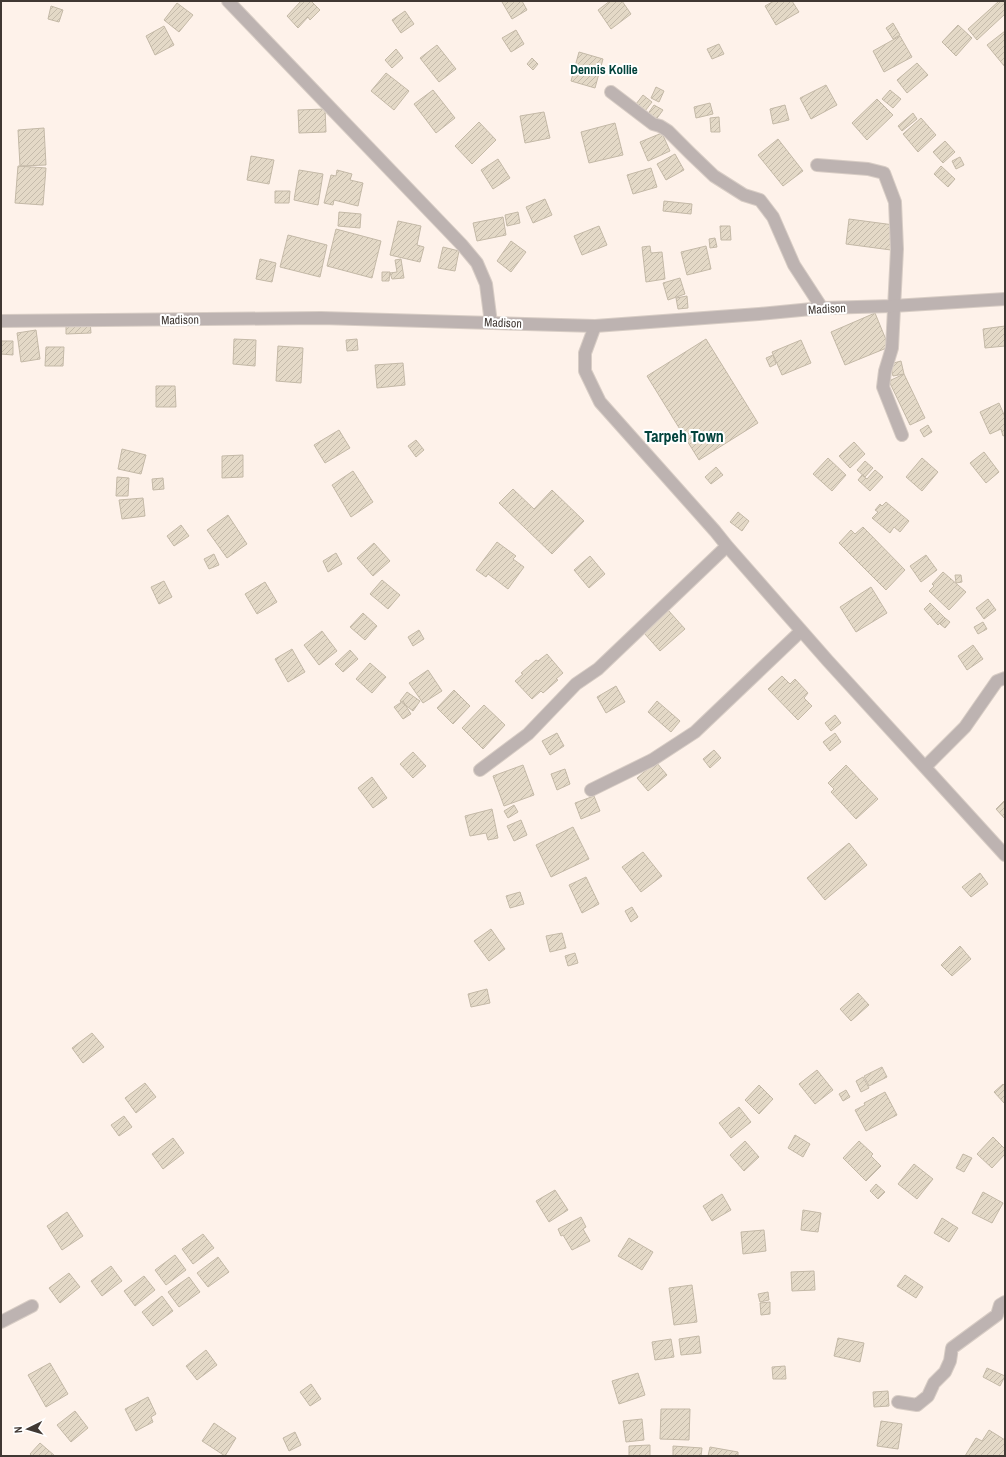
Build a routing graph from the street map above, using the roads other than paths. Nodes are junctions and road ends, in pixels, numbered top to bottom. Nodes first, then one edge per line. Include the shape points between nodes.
1 (228, 1) edge
2 (611, 92) dead end
3 (817, 165) dead end
4 (1005, 299) edge
5 (893, 306) junction
6 (822, 308) junction
7 (1, 322) edge
8 (491, 323) junction
9 (595, 326) junction
10 (902, 436) dead end
11 (726, 546) junction
12 (802, 631) junction
13 (1005, 678) edge
14 (925, 767) junction
15 (480, 770) dead end
16 (591, 790) dead end
17 (1005, 855) edge
18 (1005, 1302) edge
19 (32, 1306) dead end
20 (1, 1322) edge
21 (898, 1402) dead end

1 - 8 street via 477,263 486,284
2 - 6 street via 653,124 668,131 714,176 744,194 760,200 772,217 794,265
3 - 5 street via 868,169 884,173 895,202 897,249
4 - 5 street, Madison
5 - 6 street, Madison
5 - 10 street via 892,348 883,388
6 - 9 street, Madison
7 - 8 street, Madison via 321,318
8 - 9 street, Madison
9 - 11 street via 585,353 585,371 600,402
11 - 12 street
11 - 15 street via 598,669 576,684 528,734
12 - 14 street
12 - 16 street via 695,732 652,760
13 - 14 street via 997,682 965,727
14 - 17 street
18 - 21 street via 1000,1305 997,1315 952,1348 945,1372 934,1383 928,1396 918,1404
19 - 20 street

